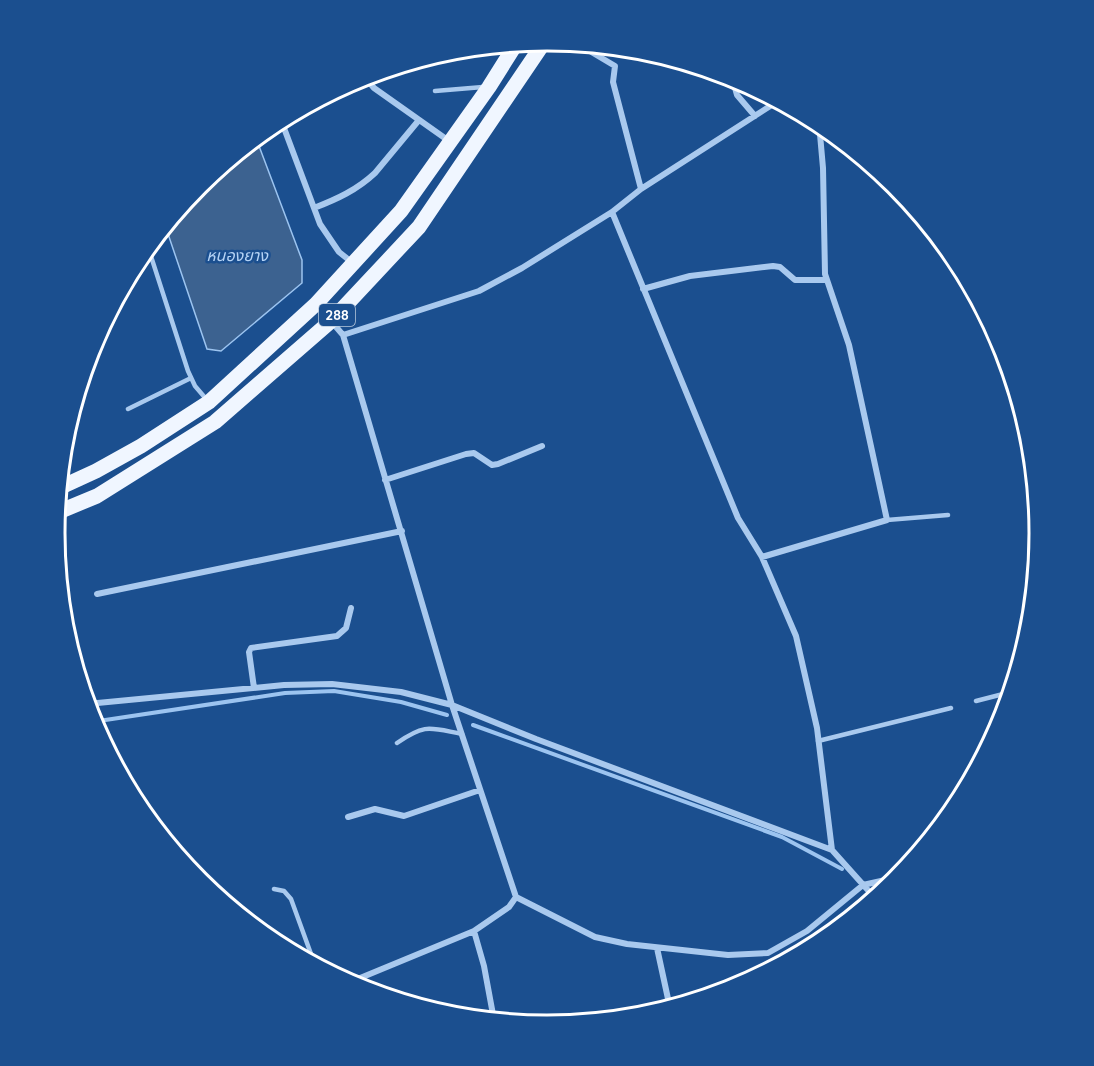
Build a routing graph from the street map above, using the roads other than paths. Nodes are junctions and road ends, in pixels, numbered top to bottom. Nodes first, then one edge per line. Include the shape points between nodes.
1 (538, 51) edge
2 (511, 52) edge
3 (594, 53) edge
4 (502, 66) junction
5 (520, 79) junction
6 (371, 85) edge
7 (489, 87) junction
8 (736, 90) edge
9 (435, 91) dead end
10 (770, 106) edge
11 (755, 116) junction
12 (419, 120) junction
13 (284, 129) edge
14 (820, 136) edge
15 (450, 142) junction
16 (641, 189) junction
17 (314, 208) junction
18 (612, 212) junction
19 (152, 258) edge
20 (354, 264) junction
21 (827, 280) junction
22 (643, 289) junction
23 (331, 321) junction
24 (343, 335) junction
25 (191, 378) junction
26 (209, 402) junction
27 (128, 409) dead end
28 (542, 446) dead end
29 (385, 480) junction
30 (68, 484) edge
31 (66, 509) edge
32 (948, 515) dead end
33 (887, 520) junction
34 (402, 531) junction
35 (762, 557) junction
36 (97, 594) dead end
37 (351, 608) dead end
38 (254, 688) junction
39 (1000, 695) edge
40 (976, 701) dead end
41 (97, 703) edge
42 (452, 705) junction
43 (951, 708) dead end
44 (462, 734) junction
45 (818, 741) junction
46 (398, 743) dead end
47 (480, 790) junction
48 (348, 817) dead end
49 (832, 850) junction
50 (880, 881) edge
51 (863, 885) junction
52 (274, 888) dead end
53 (869, 892) edge
54 (516, 897) junction
55 (474, 931) junction
56 (657, 948) junction
57 (311, 953) edge
58 (362, 977) edge
59 (668, 1000) edge
60 (492, 1012) edge

1 - 5 main road, 288
2 - 4 main road, 288
3 - 16 street via 615,66 612,78
4 - 5 main road
4 - 7 main road, 288
5 - 23 main road, 288 via 419,227
6 - 12 street
7 - 9 lane
7 - 15 main road, 288
8 - 11 street
10 - 11 street
11 - 16 street
12 - 15 street
12 - 17 street via 367,181 343,197
13 - 17 street
14 - 21 street
15 - 20 main road, 288 via 401,211
16 - 18 street
17 - 20 street via 339,252
18 - 22 street
18 - 24 street via 479,291
19 - 25 lane
20 - 26 main road, 288
21 - 22 street via 797,280 773,266 690,276
21 - 33 street via 849,345
22 - 35 street via 738,518
23 - 24 street
23 - 31 main road, 288 via 215,422 96,496
24 - 29 street
25 - 26 lane
25 - 27 lane
26 - 30 main road, 288 via 141,446
28 - 29 street via 498,464 492,465 474,453 466,454
29 - 34 street
32 - 33 lane
33 - 35 street
34 - 36 street
34 - 42 street
35 - 45 street via 796,636
37 - 38 street via 346,628 337,636 250,648
38 - 41 street
38 - 42 street via 332,684 401,692
39 - 40 lane
42 - 44 street
42 - 49 street
43 - 45 lane
44 - 46 lane via 428,728
44 - 47 street
45 - 49 street
47 - 48 street via 404,816 375,809
47 - 54 street
49 - 51 street
50 - 51 street
51 - 53 street
51 - 56 street via 807,931 768,953 728,955
52 - 57 lane via 291,899
54 - 55 street via 509,907
54 - 56 street via 595,937
55 - 58 street
55 - 60 street
56 - 59 street

